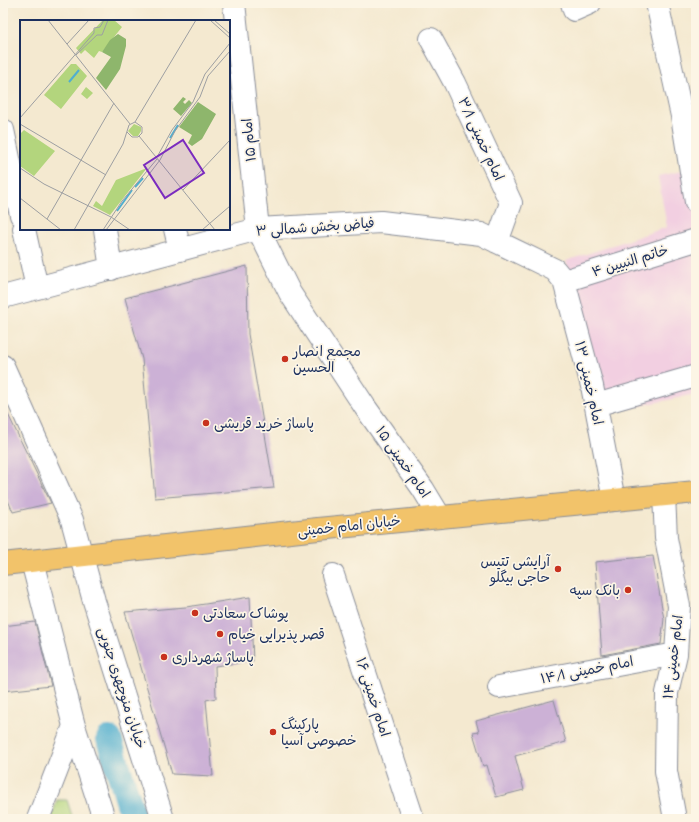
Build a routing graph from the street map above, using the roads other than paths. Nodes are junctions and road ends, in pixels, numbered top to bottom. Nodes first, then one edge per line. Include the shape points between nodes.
1 (234, 3) edge
2 (572, 3) edge
3 (590, 3) edge
4 (657, 3) edge
5 (431, 39) dead end
6 (3, 130) edge
7 (690, 131) edge
8 (696, 202) edge
9 (20, 210) edge
10 (258, 229) junction
11 (24, 230) edge
12 (105, 230) edge
13 (175, 230) edge
14 (696, 240) edge
15 (498, 242) junction
16 (180, 250) junction
17 (111, 269) junction
18 (559, 275) junction
19 (37, 288) junction
20 (3, 297) edge
21 (3, 366) edge
22 (696, 376) edge
23 (596, 405) junction
24 (696, 492) edge
25 (664, 495) junction
26 (614, 500) junction
27 (440, 517) junction
28 (82, 556) junction
29 (32, 561) junction
30 (3, 563) edge
31 (333, 575) dead end
32 (676, 654) junction
33 (499, 687) dead end
34 (74, 726) junction
35 (38, 819) edge
36 (104, 819) edge
37 (163, 819) edge
38 (413, 819) edge
39 (675, 819) edge

1 - 10 street, امام ۱۵
2 - 3 street via 574,10
4 - 7 street via 682,116
5 - 15 street, امام خمینی ۳/۱ via 455,83 511,203
6 - 9 street
7 - 8 street
10 - 15 street, فیاض بخش شمالی ۳ via 381,222 481,234
10 - 16 street, فیاض بخش شمالی ۳
10 - 27 street, امام خمینی ۱۵ via 290,293
11 - 19 street
12 - 17 street
13 - 16 street
14 - 18 street, خاتم النبیین ۴
15 - 18 street, فیاض بخش شمالی ۳
16 - 17 street, فیاض بخش شمالی ۳
17 - 19 street, فیاض بخش شمالی ۳
18 - 23 street, امام خمینی ۱۳
19 - 20 street, فیاض بخش شمالی ۳
21 - 28 street, خیابان منوچهری جنوبی via 72,520
22 - 23 street
23 - 26 street, امام خمینی ۱۳
24 - 25 main road, خیابان امام خمینی
25 - 26 main road, خیابان امام خمینی
25 - 32 street, امام خمینی ۱۴ via 666,538 680,606
26 - 27 main road, خیابان امام خمینی
27 - 28 main road, خیابان امام خمینی via 318,528
28 - 29 main road, خیابان امام خمینی
28 - 37 street, خیابان منوچهری جنوبی
29 - 30 main road, خیابان امام خمینی
29 - 34 street
31 - 38 street, امام خمینی ۱۶
32 - 33 street, امام خمینی ۱۴/۱
32 - 39 street, امام خمینی ۱۴ via 667,693 666,771
34 - 35 street
34 - 36 street

